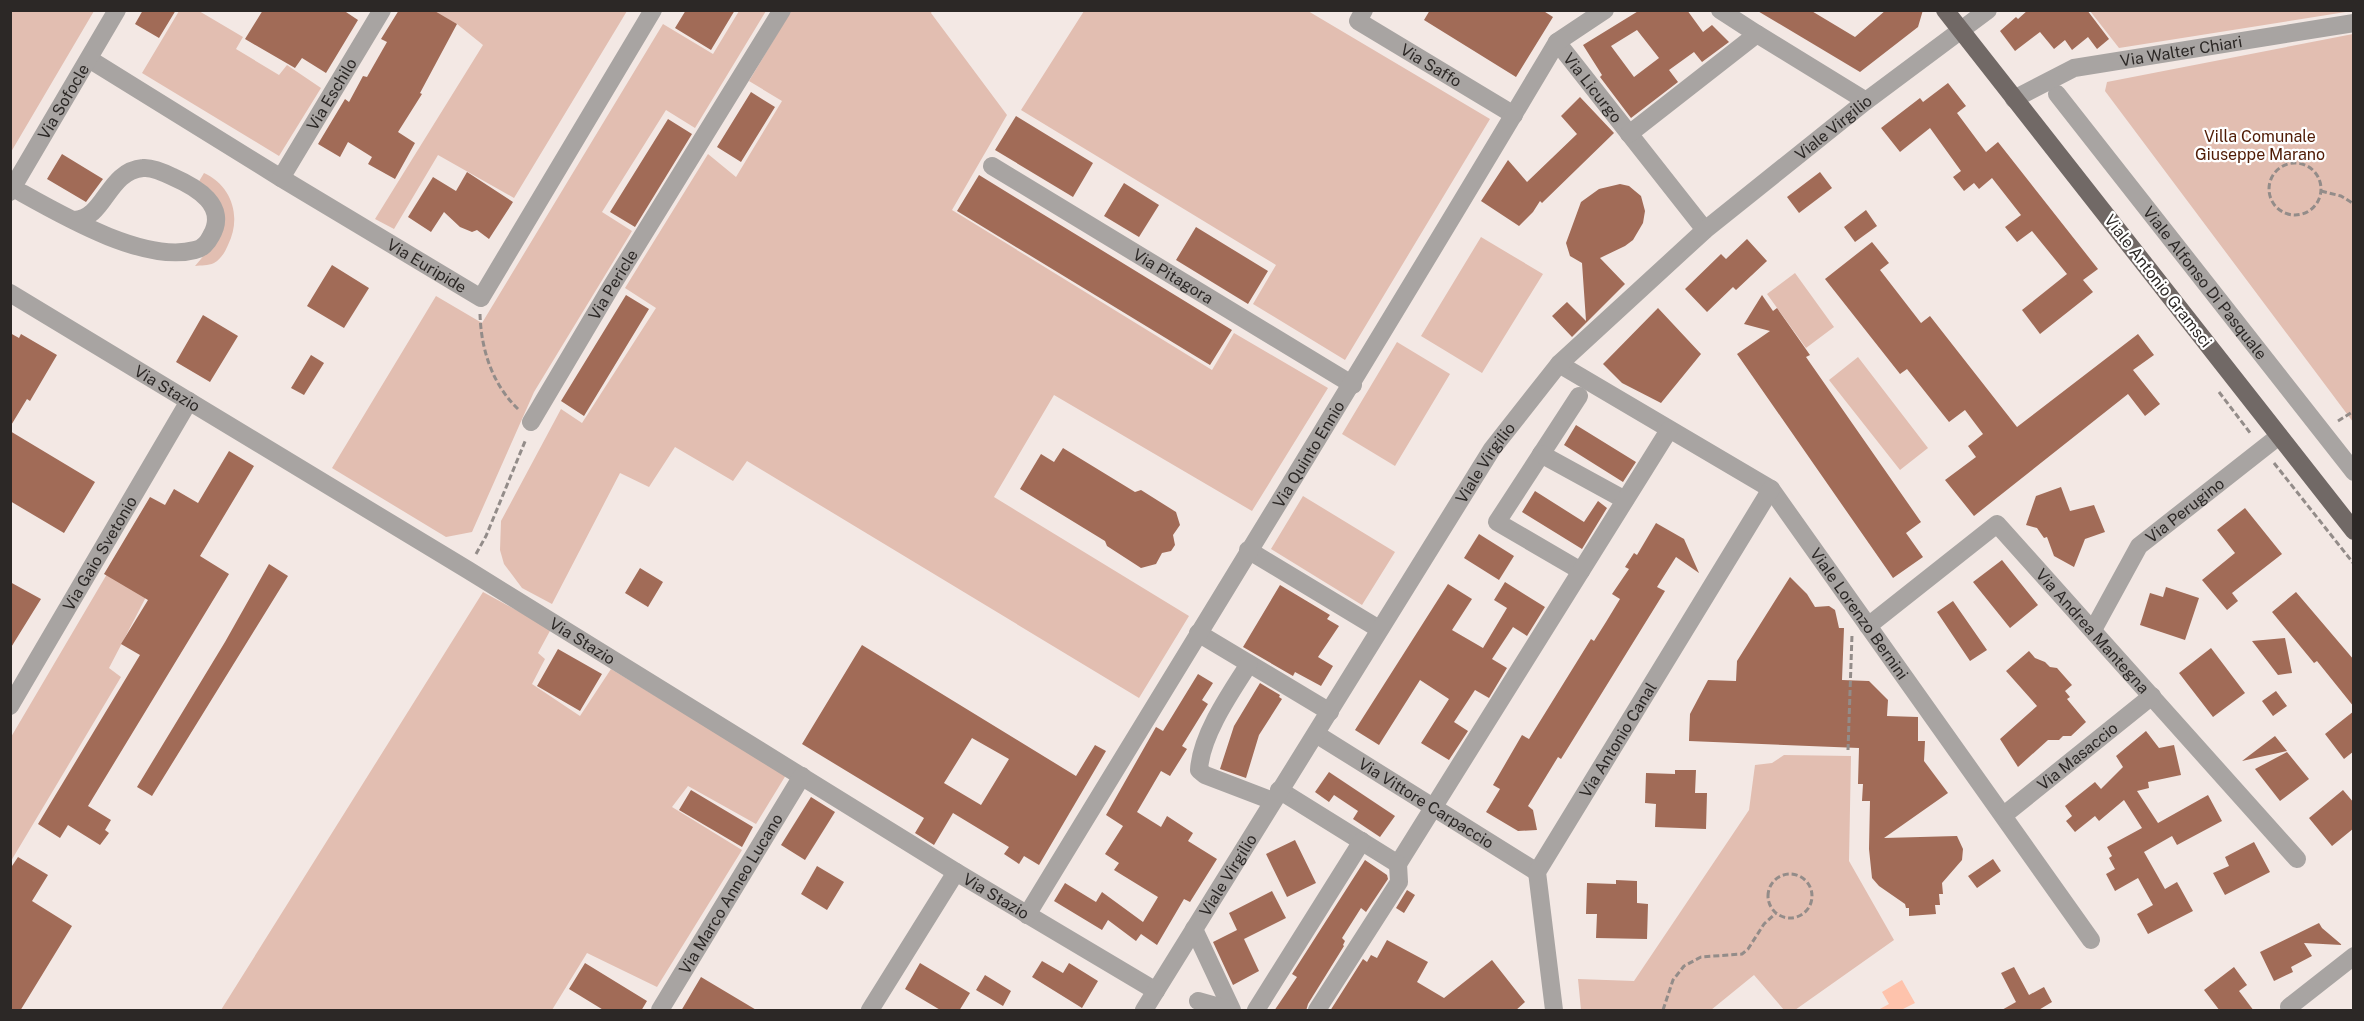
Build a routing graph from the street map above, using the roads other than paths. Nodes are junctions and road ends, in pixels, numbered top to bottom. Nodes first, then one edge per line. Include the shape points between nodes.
1 (117, 10) edge
2 (382, 10) edge
3 (653, 10) edge
4 (782, 10) edge
5 (1364, 10) edge
6 (1605, 10) edge
7 (1720, 10) edge
8 (1945, 10) edge
9 (1988, 10) edge
10 (2354, 23) edge
11 (1961, 33) junction
12 (1757, 34) junction
13 (1557, 42) junction
14 (89, 59) junction
15 (2056, 94) dead end
16 (2014, 99) junction
17 (1866, 101) junction
18 (1514, 115) junction
19 (1629, 134) junction
20 (992, 166) dead end
21 (281, 178) junction
22 (12, 190) edge
23 (74, 220) junction
24 (1705, 230) junction
25 (10, 292) edge
26 (1559, 364) junction
27 (1353, 385) junction
28 (1579, 396) dead end
29 (189, 401) junction
30 (531, 422) road end
31 (1670, 430) junction
32 (2279, 436) junction
33 (1541, 454) junction
34 (2354, 472) edge
35 (1771, 489) junction
36 (1625, 500) junction
37 (2354, 531) edge
38 (1248, 550) junction
39 (1581, 571) junction
40 (1868, 626) junction
41 (1379, 629) junction
42 (2093, 630) junction
43 (1198, 633) junction
44 (1249, 664) junction
45 (2152, 696) junction
46 (10, 706) edge
47 (1330, 712) junction
48 (1316, 734) junction
49 (802, 776) junction
50 (1276, 795) junction
51 (1434, 807) junction
52 (2004, 815) junction
53 (1362, 841) junction
54 (2297, 859) dead end
55 (1398, 864) junction
56 (956, 872) junction
57 (1537, 872) junction
58 (1027, 915) junction
59 (1194, 929) junction
60 (2091, 940) dead end
61 (2354, 956) edge
62 (1156, 991) junction
63 (1198, 1001) dead end
64 (660, 1011) edge
65 (870, 1011) edge
66 (1144, 1011) edge
67 (1231, 1011) edge
68 (1256, 1011) edge
69 (1317, 1011) edge
70 (1554, 1011) edge
71 (2291, 1011) edge

1 - 14 street, Via Sofocle
2 - 21 street, Via Eschilo
3 - 21 street, Via Euripide via 481,298
4 - 30 street, Via Pericle
5 - 18 street, Via Saffo via 1358,21
6 - 13 street, Via Quinto Ennio
7 - 12 street
8 - 11 main road, Viale Antonio Gramsci
9 - 11 street, Viale Virgilio
10 - 16 street, Via Walter Chiari via 2073,68
11 - 16 main road, Viale Antonio Gramsci
11 - 17 street, Viale Virgilio
12 - 17 street
12 - 19 street
13 - 18 street, Via Quinto Ennio
13 - 19 street, Via Licurgo
14 - 21 street, Via Euripide
14 - 22 street, Via Sofocle
15 - 34 street, Viale Alfonso Di Pasquale
16 - 32 main road, Viale Antonio Gramsci
17 - 24 street, Viale Virgilio
18 - 27 street, Via Quinto Ennio
19 - 24 street, Via Licurgo
20 - 27 street, Via Pitagora
22 - 23 street
23 - 23 street via 114,240 178,253 198,250 215,230 216,219 214,207 192,185 144,168 123,174 96,210 84,220
24 - 26 street, Viale Virgilio
25 - 29 street, Via Stazio
26 - 31 street, Viale Lorenzo Bernini
26 - 41 street, Viale Virgilio via 1492,449
27 - 38 street, Via Quinto Ennio
28 - 33 street
29 - 46 street, Via Gaio Svetonio
29 - 49 street, Via Stazio
31 - 35 street, Viale Lorenzo Bernini
31 - 36 street
32 - 37 main road, Viale Antonio Gramsci
32 - 42 street, Via Perugino via 2139,546
33 - 36 street
33 - 39 street via 1497,522
35 - 40 street, Viale Lorenzo Bernini
35 - 57 street, Via Antonio Canal
36 - 39 street
38 - 41 street
38 - 43 street, Via Quinto Ennio
39 - 51 street
40 - 42 street, Via Andrea Mantegna via 1998,524
40 - 52 street, Viale Lorenzo Bernini
41 - 47 street, Viale Virgilio
42 - 45 street, Via Andrea Mantegna
43 - 44 street
43 - 58 street, Via Quinto Ennio
44 - 47 street
44 - 50 street via 1221,708 1199,770
45 - 52 street, Via Masaccio
45 - 54 street, Via Andrea Mantegna
47 - 48 street, Viale Virgilio
48 - 50 street, Viale Virgilio
48 - 51 street, Via Vittore Carpaccio
49 - 56 street, Via Stazio
49 - 64 street, Via Marco Anneo Lucano
50 - 53 street
50 - 59 street, Viale Virgilio
51 - 55 street
51 - 57 street, Via Vittore Carpaccio
52 - 60 street, Viale Lorenzo Bernini
53 - 55 street
53 - 68 street
55 - 69 street via 1399,882
56 - 58 street, Via Stazio
56 - 65 street
57 - 70 street
58 - 62 street, Via Stazio
59 - 62 street, Viale Virgilio
59 - 67 street
61 - 71 street via 2289,1007
62 - 66 street, Viale Virgilio
63 - 67 street

